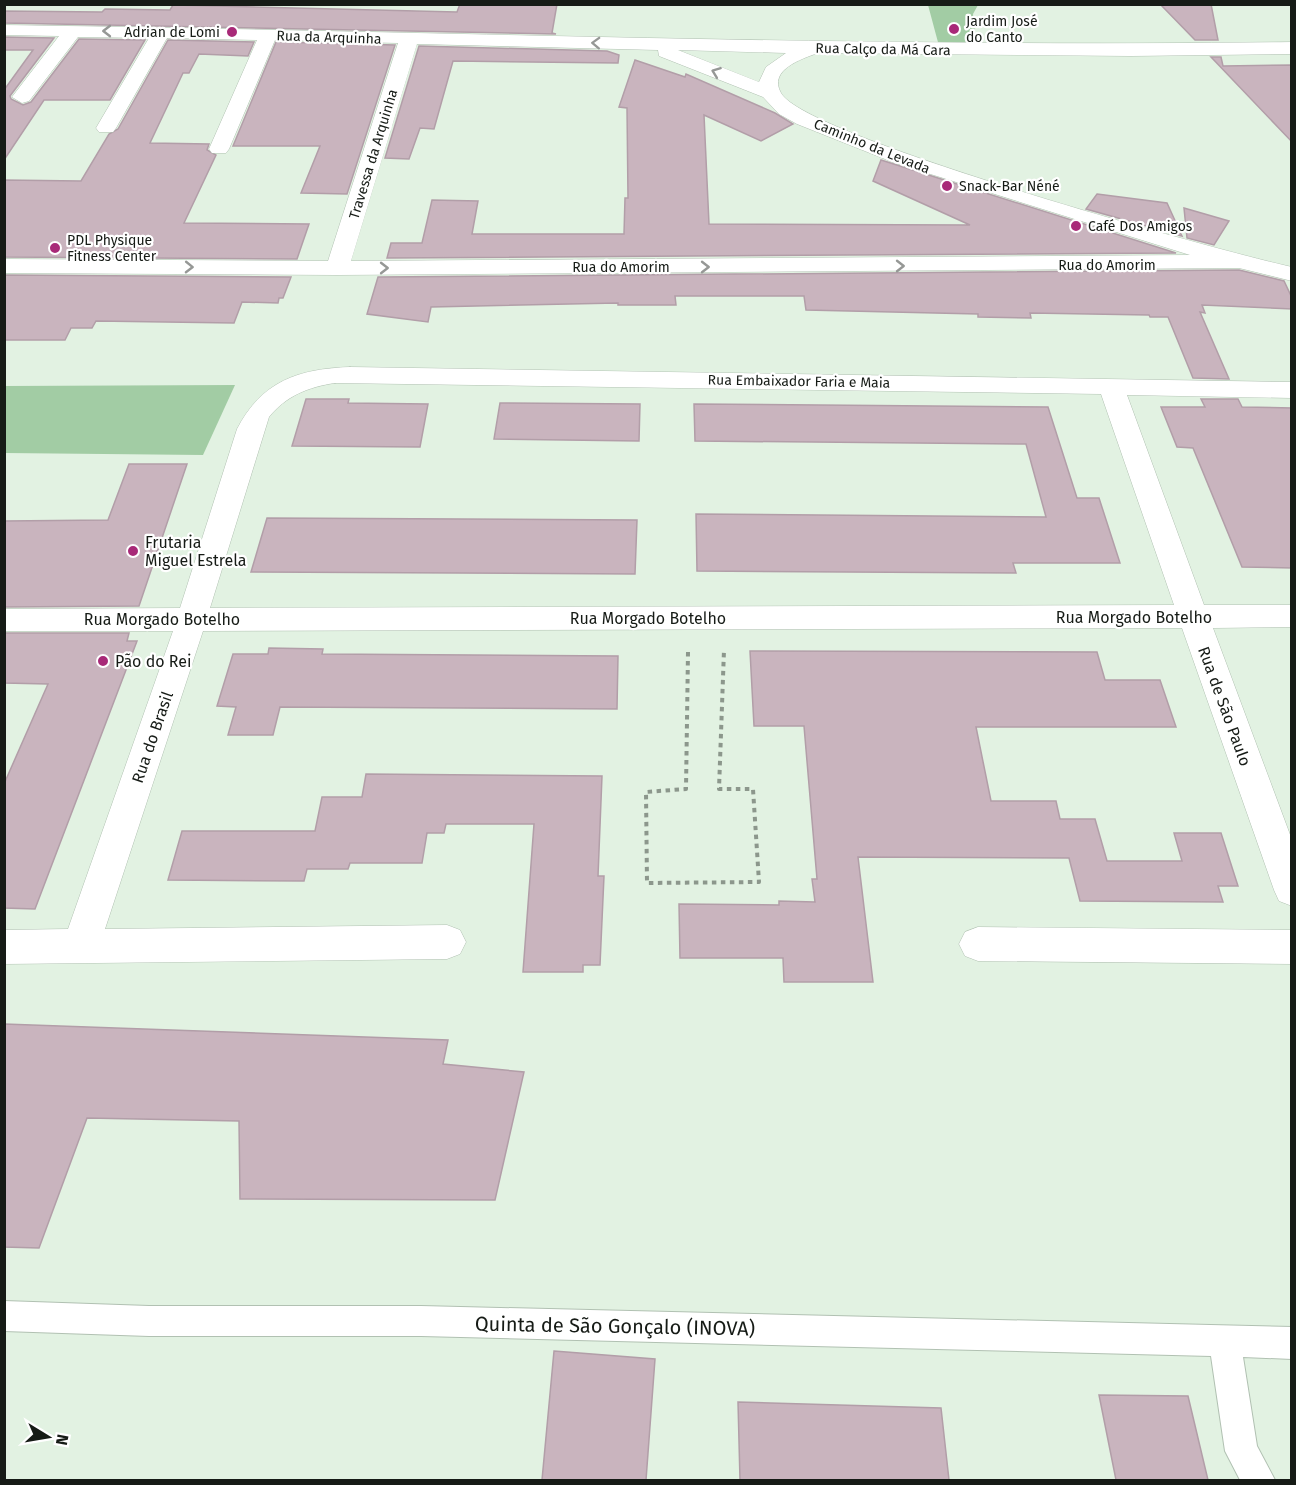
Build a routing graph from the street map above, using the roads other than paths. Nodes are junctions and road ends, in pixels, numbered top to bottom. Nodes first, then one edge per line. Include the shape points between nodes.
1 (4, 30) edge
2 (73, 31) junction
3 (161, 32) junction
4 (268, 35) junction
5 (410, 39) junction
6 (654, 45) junction
7 (813, 48) junction
8 (1292, 48) edge
9 (770, 93) junction
10 (22, 97) dead end
11 (106, 128) dead end
12 (219, 149) dead end
13 (1237, 262) junction
14 (4, 266) edge
15 (338, 268) junction
16 (1292, 274) edge
17 (307, 380) joint
18 (1111, 387) junction
19 (1292, 390) edge
20 (1292, 616) edge
21 (1194, 617) junction
22 (192, 619) junction
23 (4, 620) edge
24 (1292, 890) edge
25 (447, 942) dead end
26 (978, 944) dead end
27 (4, 947) edge
28 (1292, 947) edge
29 (80, 948) junction
30 (4, 1316) edge
31 (1225, 1341) junction
32 (1292, 1343) edge
33 (1258, 1480) edge

1 - 2 street, Rua da Arquinha
3 -> 2 street, Rua da Arquinha
2 - 10 street
3 - 4 street, Rua da Arquinha
3 - 11 street
4 - 5 street, Rua da Arquinha
4 - 12 street
6 -> 5 street, Rua da Arquinha
5 - 15 street, Travessa da Arquinha
6 - 7 street, Rua Calço da Má Cara
9 -> 6 street, Caminho da Levada
7 - 8 street, Rua Calço da Má Cara
7 - 9 street via 787,58 772,71 768,81
9 - 13 street, Caminho da Levada via 779,104 807,120 951,177
15 -> 13 street, Rua do Amorim
13 - 16 street, Caminho da Levada
14 -> 15 street, Rua do Amorim
17 - 18 street, Rua Embaixador Faria e Maia via 329,375 490,376
17 - 22 street, Rua do Brasil via 287,387 255,414
18 - 19 street, Rua Embaixador Faria e Maia
18 - 21 street, Rua de São Paulo
20 - 21 street, Rua Morgado Botelho
21 - 22 street, Rua Morgado Botelho
21 - 24 street, Rua de São Paulo
22 - 23 street, Rua Morgado Botelho
22 - 29 street, Rua do Brasil
25 - 29 street
26 - 28 street
27 - 29 street
30 - 31 lane, Quinta de São Gonçalo (INOVA) via 149,1321 421,1321
31 - 32 lane, Quinta de São Gonçalo (INOVA)
31 - 33 lane via 1241,1451

